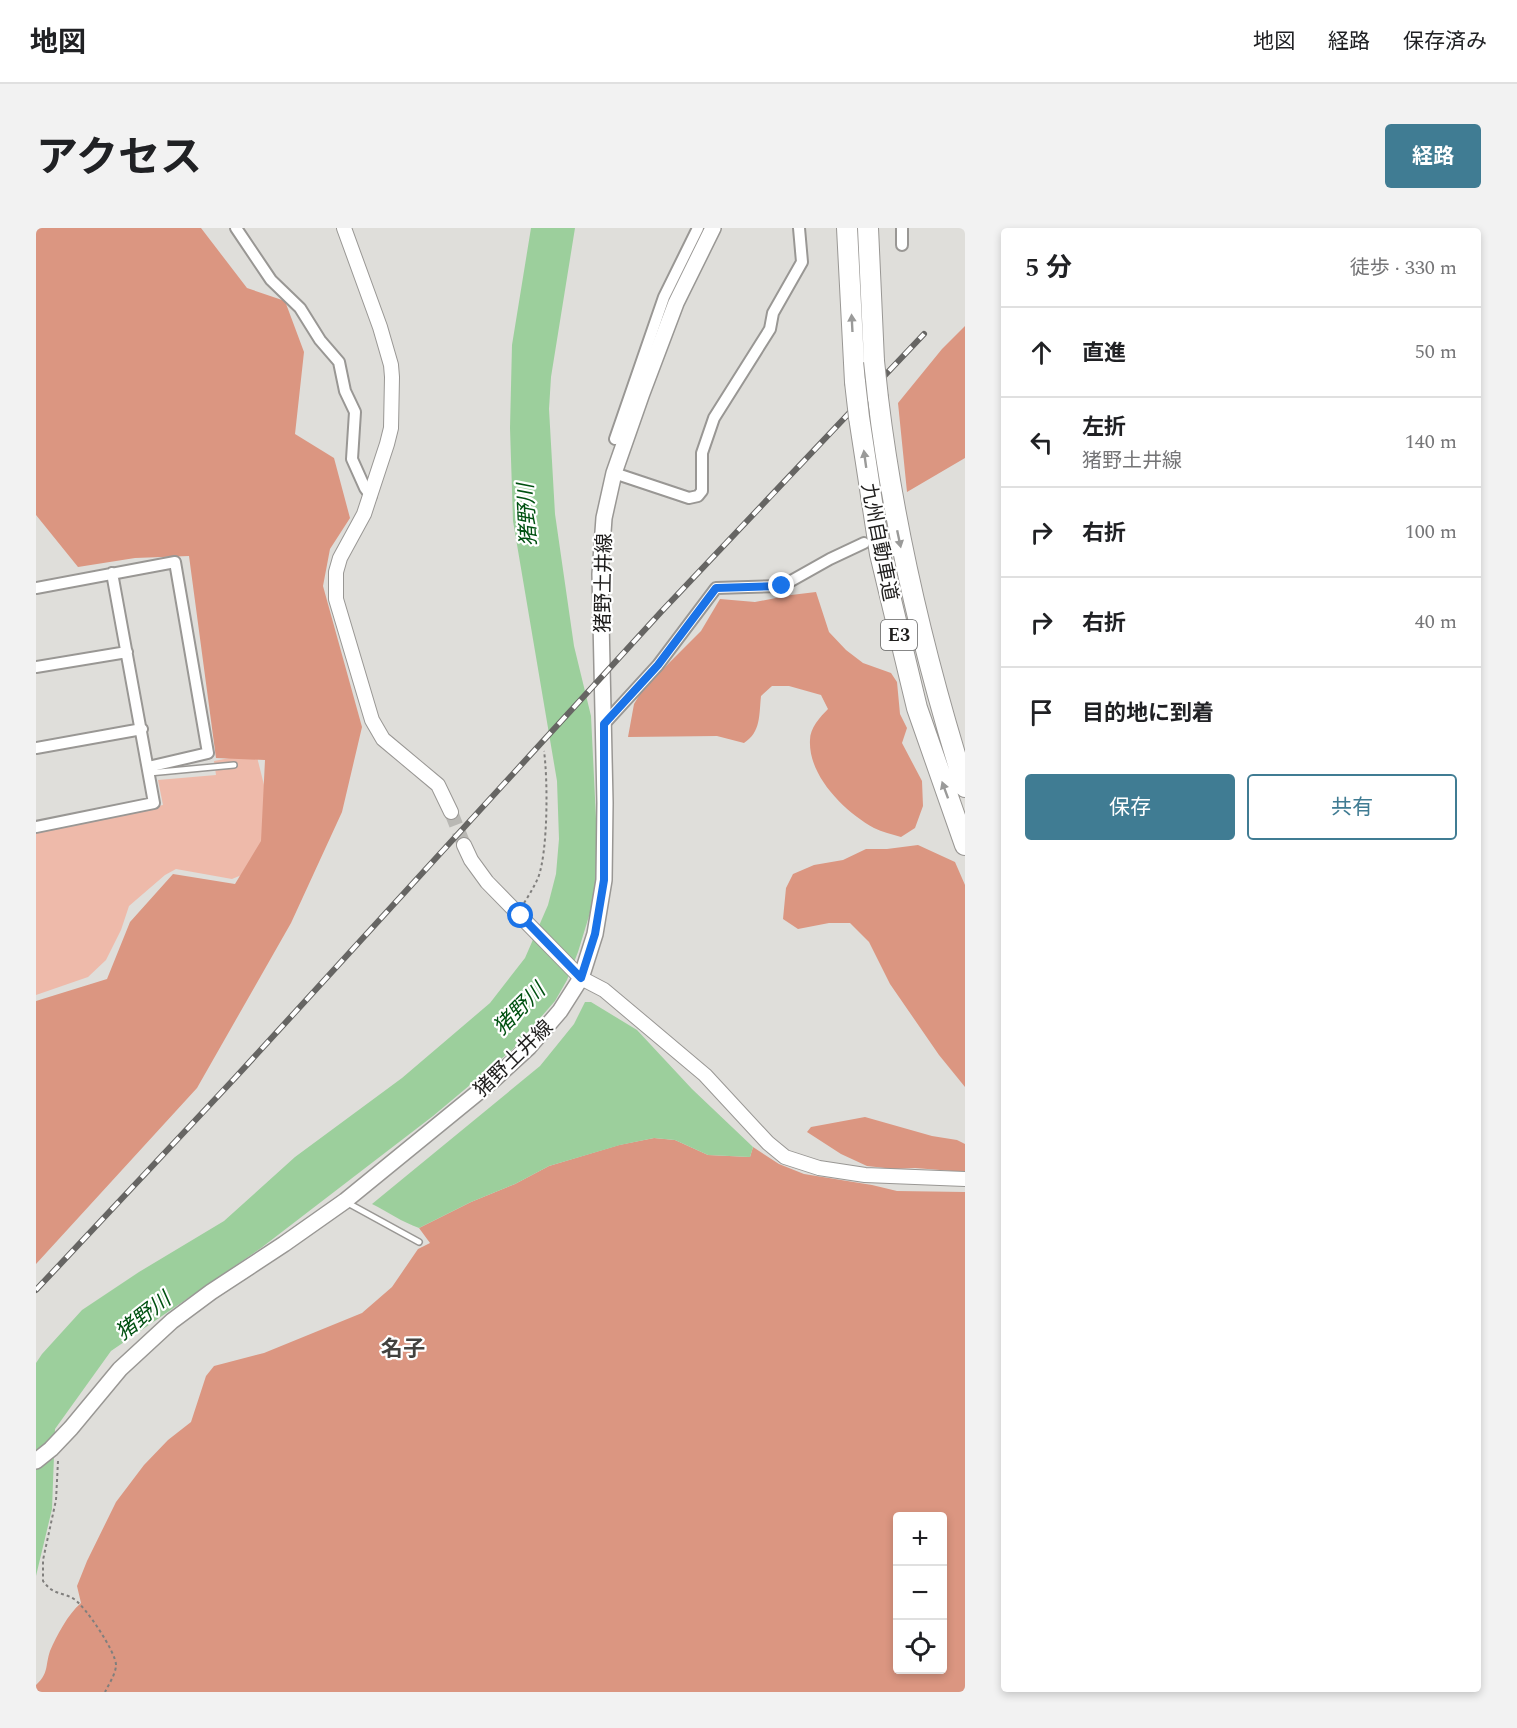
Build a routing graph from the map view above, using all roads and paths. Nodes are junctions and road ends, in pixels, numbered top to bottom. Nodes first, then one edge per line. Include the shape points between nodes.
1 (236, 228) edge
2 (344, 228) edge
3 (698, 228) edge
4 (713, 228) edge
5 (799, 228) edge
6 (847, 228) edge
7 (868, 228) edge
8 (902, 228) edge
9 (902, 245) dead end
10 (615, 439) dead end
11 (614, 473) junction
12 (371, 496) junction
13 (864, 543) dead end
14 (112, 573) junction
15 (36, 588) edge
16 (128, 652) junction
17 (36, 667) edge
18 (604, 724) junction
19 (142, 729) junction
20 (36, 748) edge
21 (544, 751) dead end
22 (234, 765) dead end
23 (149, 770) junction
24 (965, 787) edge
25 (451, 812) tunnel mouth
26 (36, 827) edge
27 (464, 845) tunnel mouth
28 (965, 845) edge
29 (519, 915) junction
30 (576, 972) junction
31 (965, 1179) edge
32 (345, 1201) junction
33 (419, 1242) dead end
34 (54, 1446) junction
35 (36, 1461) edge
36 (105, 1692) edge

1 - 12 street via 271,280 300,308 339,362 345,391 355,411 352,459
2 - 12 street via 392,365 391,428
3 - 10 street via 664,297
4 - 11 main road, 猪野土井線 via 676,303
5 - 11 street via 802,262 773,313 770,329 714,418 702,453 702,491 689,498
28 -> 6 highway, 九州自動車道 / E3, bridge via 917,708 880,554 855,382
7 -> 24 highway, 九州自動車道 / E3, bridge via 874,361 886,464 909,584
8 - 9 street
11 - 18 main road, 猪野土井線 via 604,518 600,574
12 - 25 street via 340,558 336,599 372,720 383,739 438,785
13 - 18 street via 782,586 716,588 658,665
14 - 15 street
14 - 16 street
14 - 23 street via 176,562 208,753
16 - 17 street
16 - 19 street
18 - 30 main road, 猪野土井線 via 604,880 595,934
19 - 20 street
19 - 23 street
21 - 29 path via 547,772 543,849 538,877
22 - 23 lane
23 - 26 street via 154,803
27 - 29 street via 487,882
29 - 30 street
30 - 31 street via 604,990 696,1067 785,1157 819,1168 865,1175
30 - 32 main road, 猪野土井線 via 560,1011 529,1047
32 - 33 lane
32 - 34 main road, 猪野土井線 via 164,1328 120,1369
34 - 35 main road, 猪野土井線
34 - 36 path via 56,1500 43,1560 43,1581 54,1593 77,1601 114,1656 116,1665

